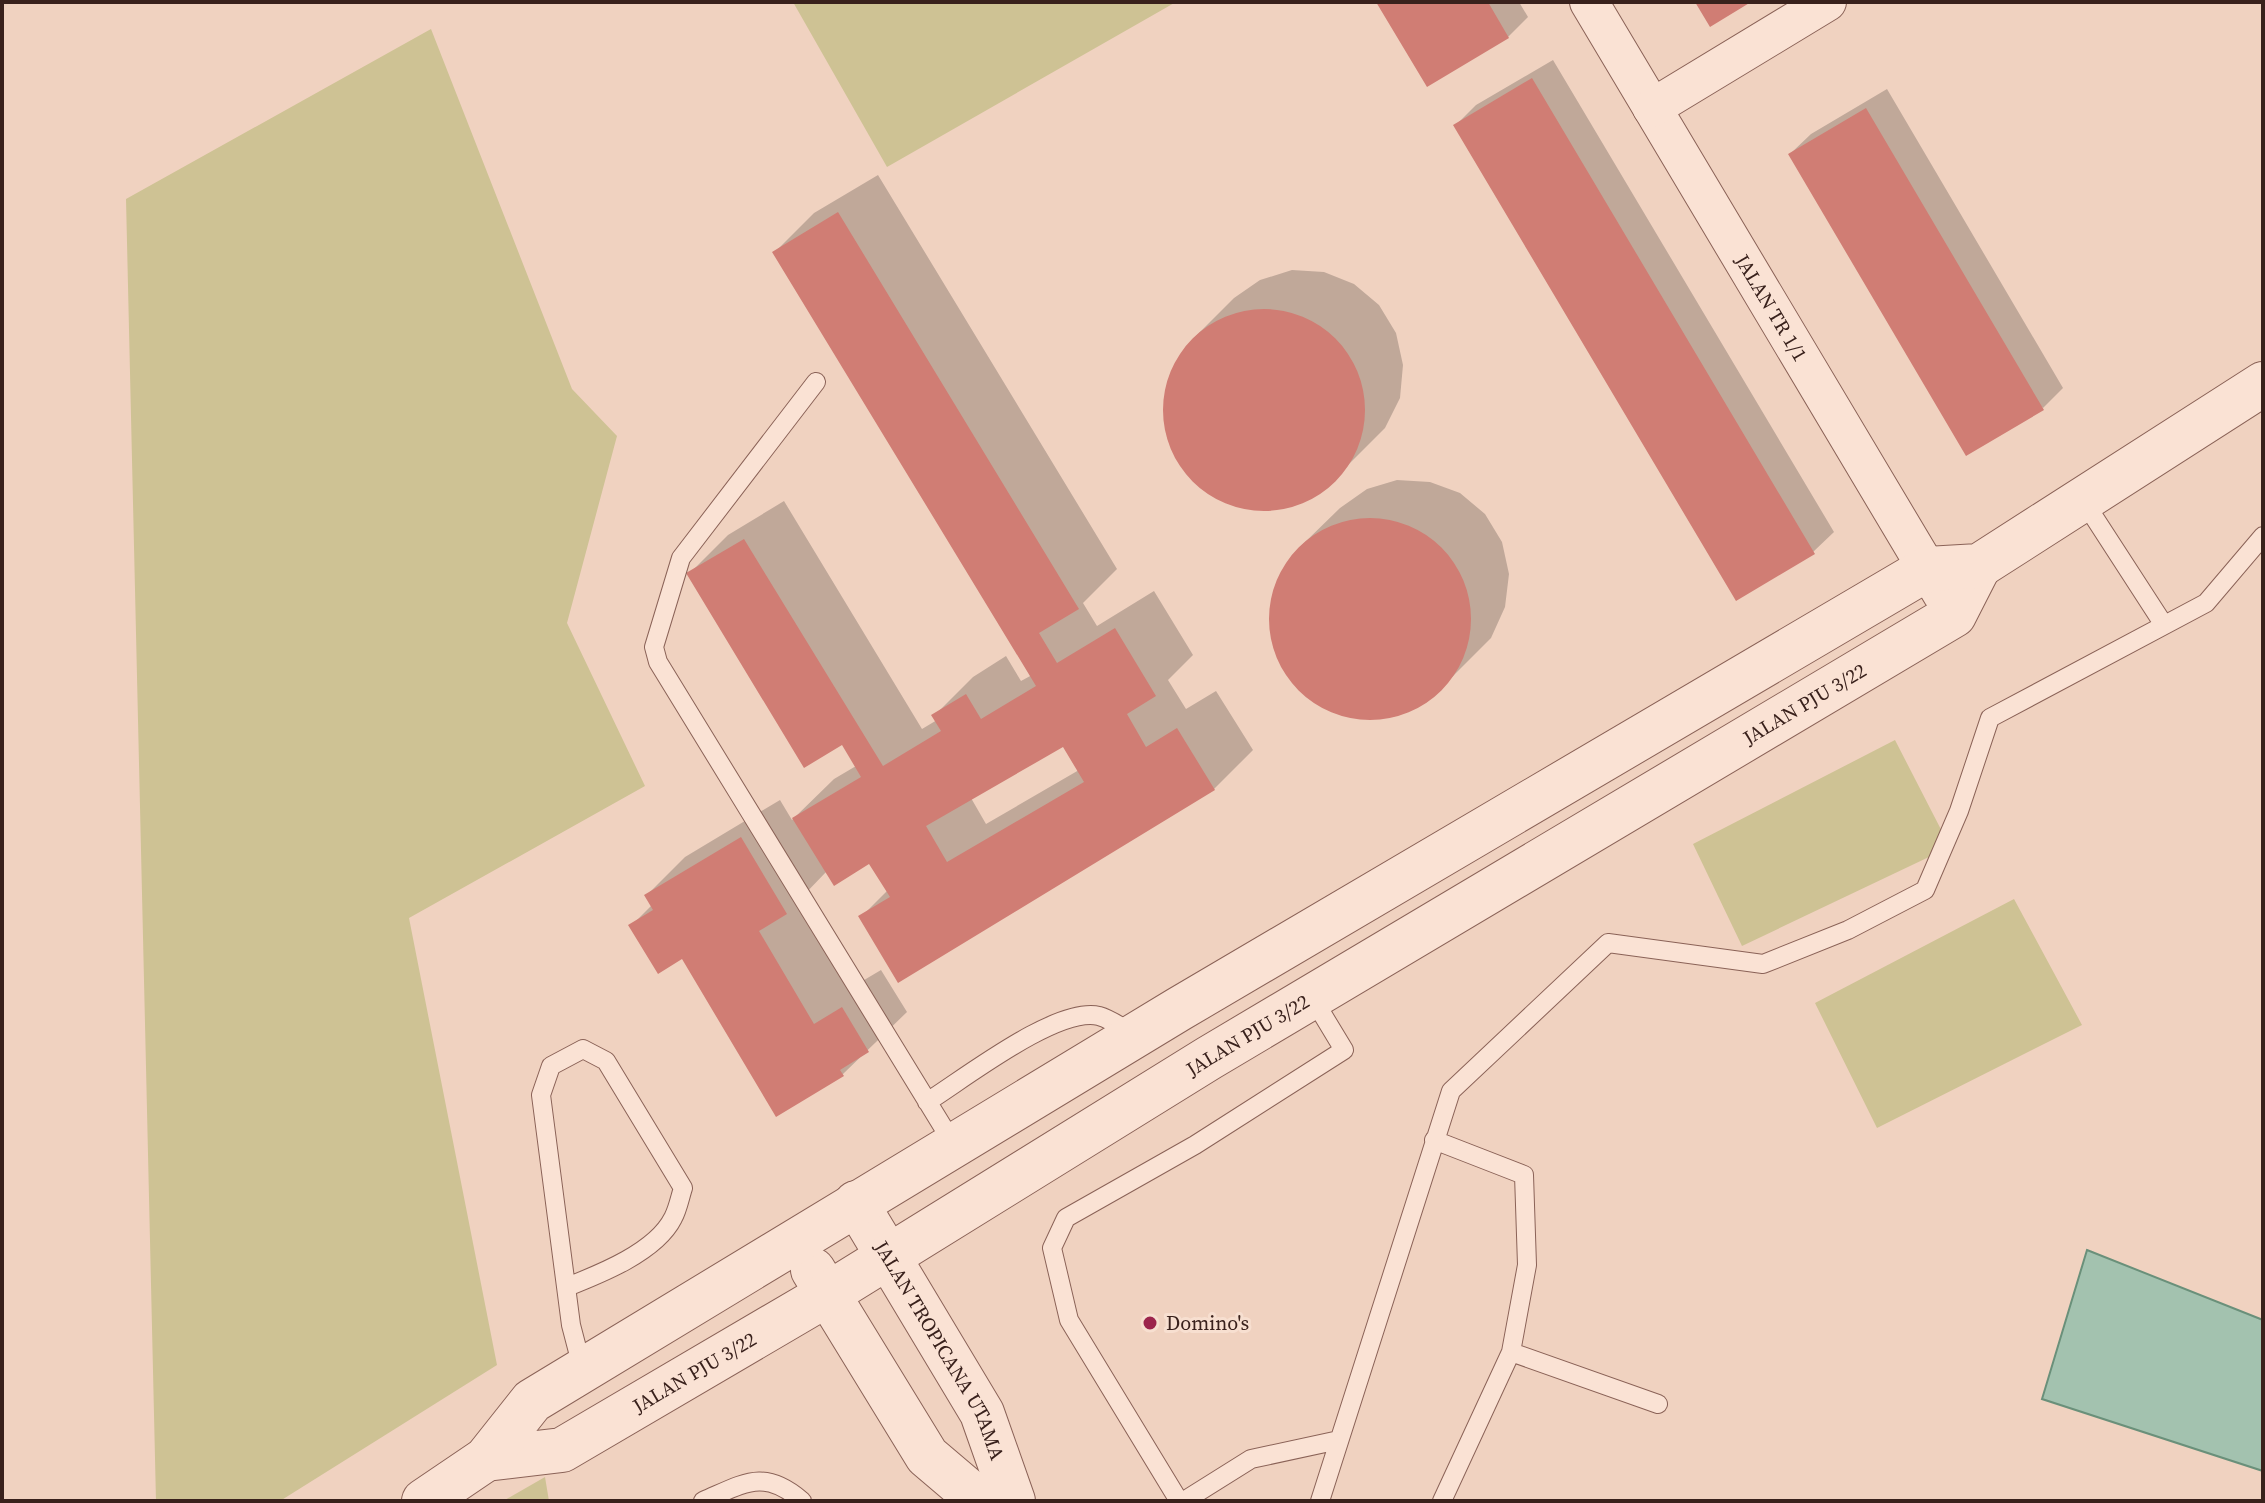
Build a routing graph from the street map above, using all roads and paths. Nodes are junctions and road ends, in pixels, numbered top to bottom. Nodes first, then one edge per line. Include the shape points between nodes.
1 (1589, 2) edge
2 (1827, 2) edge
3 (1652, 108) junction
4 (816, 382) dead end
5 (2263, 384) edge
6 (2083, 500) junction
7 (2263, 536) edge
8 (1979, 566) junction
9 (1927, 569) junction
10 (1954, 615) junction
11 (2164, 625) junction
12 (1312, 997) junction
13 (1137, 1036) junction
14 (927, 1102) junction
15 (1434, 1140) junction
16 (954, 1145) junction
17 (856, 1203) junction
18 (795, 1241) junction
19 (889, 1257) junction
20 (567, 1287) junction
21 (828, 1294) junction
22 (1511, 1352) junction
23 (583, 1371) junction
24 (1658, 1404) dead end
25 (1339, 1440) junction
26 (486, 1459) junction
27 (424, 1501) edge
28 (703, 1501) edge
29 (802, 1501) edge
30 (980, 1501) edge
31 (1013, 1501) edge
32 (1182, 1501) edge
33 (1320, 1501) edge
34 (1442, 1501) edge

1 - 3 street, JALAN TR 1/1
2 - 3 street
3 - 9 street, JALAN TR 1/1
4 - 14 lane via 681,558 654,647 658,662
5 - 6 street, JALAN PJU 3/22
6 - 8 street, JALAN PJU 3/22
6 - 11 lane
7 - 11 lane via 2206,603
8 - 9 street, JALAN PJU 3/22
8 - 10 street
9 - 10 street, JALAN TR 1/1
9 - 13 street, JALAN PJU 3/22
10 - 12 street, JALAN PJU 3/22
11 - 15 lane via 1990,718 1925,890 1848,930 1763,964 1608,943 1451,1091
12 - 19 street, JALAN PJU 3/22
12 - 32 lane via 1344,1050 1195,1145 1066,1218 1052,1248 1069,1320
13 - 14 lane via 1099,1016 1071,1017
13 - 16 street, JALAN PJU 3/22
14 - 16 lane
15 - 22 lane via 1524,1175 1527,1265
15 - 25 lane
16 - 17 street, JALAN PJU 3/22
17 - 18 street, JALAN PJU 3/22
17 - 19 street, JALAN TROPICANA UTAMA
18 - 21 street
18 - 23 street, JALAN PJU 3/22
19 - 21 street, JALAN PJU 3/22
19 - 31 street, JALAN TROPICANA UTAMA via 982,1413
20 - 20 lane via 541,1095 551,1066 583,1049 606,1061 683,1188 673,1220 643,1249
20 - 23 lane
21 - 26 street, JALAN PJU 3/22 via 562,1450
21 - 30 street via 927,1456
22 - 24 lane
22 - 34 lane
23 - 26 street, JALAN PJU 3/22 via 532,1401
25 - 32 lane via 1251,1459
25 - 33 lane
26 - 27 street, JALAN PJU 3/22
28 - 29 lane via 750,1481 779,1482

